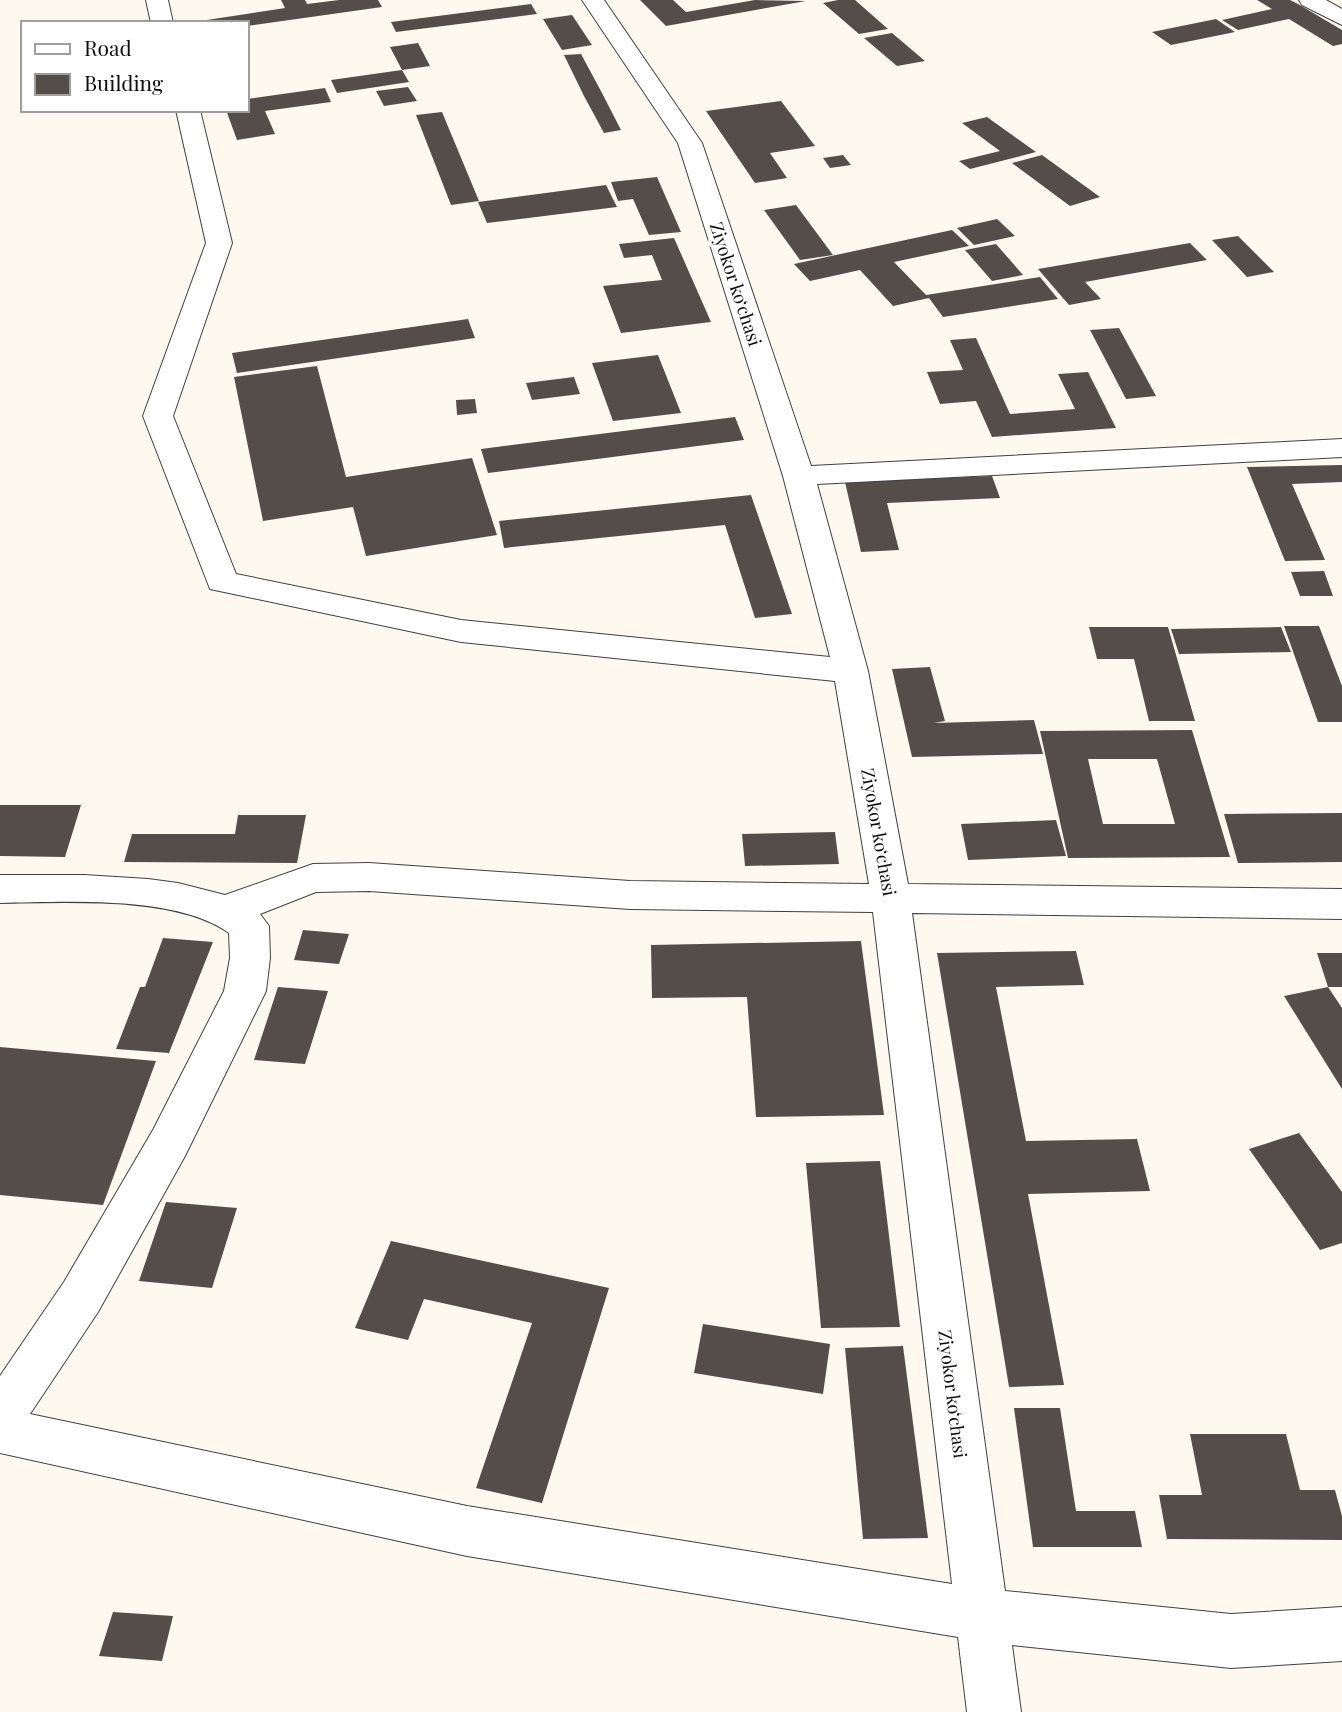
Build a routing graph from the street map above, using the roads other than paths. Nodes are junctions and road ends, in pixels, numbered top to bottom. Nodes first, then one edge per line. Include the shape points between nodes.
1 (157, 0) edge
2 (593, 0) edge
3 (1310, 0) edge
4 (1342, 18) edge
5 (162, 21) edge
6 (188, 112) edge
7 (1342, 448) edge
8 (799, 476) junction
9 (851, 671) junction
10 (0, 889) edge
11 (891, 900) junction
12 (1342, 904) edge
13 (225, 911) junction
14 (0, 1417) edge
15 (0, 1430) edge
16 (981, 1615) junction
17 (1342, 1634) edge
18 (994, 1712) edge

1 - 5 street
2 - 8 street, Ziyokor koʻchasi via 690,142
3 - 4 street
6 - 9 street via 219,243 158,416 222,582 461,631
7 - 8 street
8 - 9 street, Ziyokor koʻchasi
9 - 11 street, Ziyokor koʻchasi
10 - 13 street via 173,897
11 - 12 street
11 - 13 street via 630,895 358,877 313,878
11 - 16 street, Ziyokor koʻchasi
13 - 14 street via 249,926 245,991 169,1143 81,1297
15 - 16 street via 467,1531
16 - 17 street via 1231,1641
16 - 18 street, Ziyokor koʻchasi

